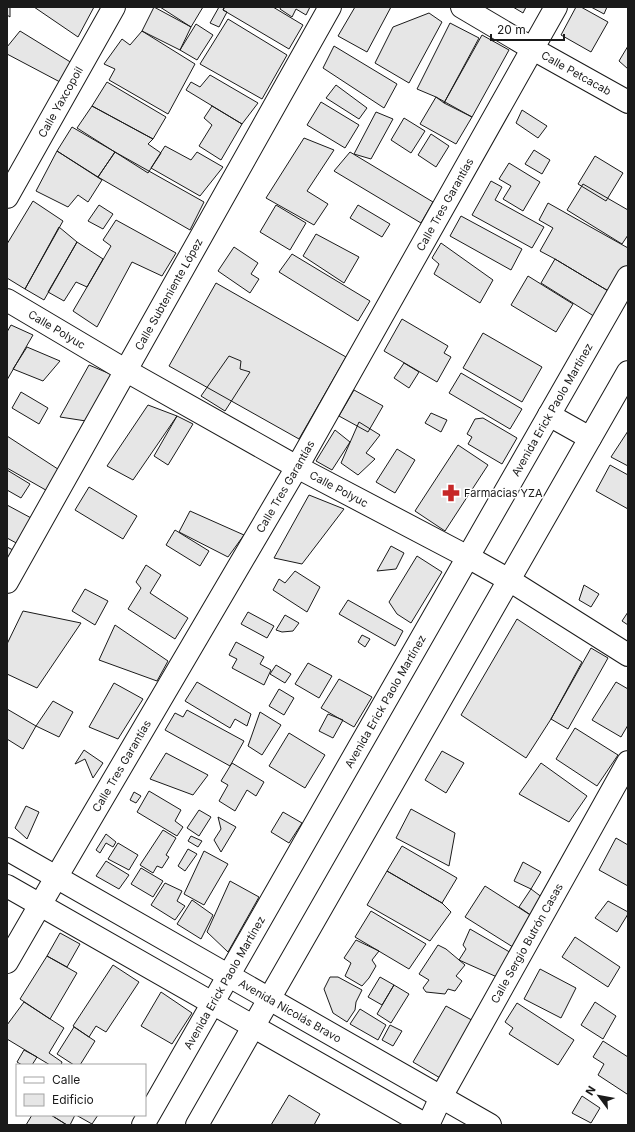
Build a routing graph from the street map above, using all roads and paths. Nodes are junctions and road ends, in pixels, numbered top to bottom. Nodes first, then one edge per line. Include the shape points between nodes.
1 (114, 7) edge
2 (330, 7) edge
3 (462, 7) edge
4 (556, 7) edge
5 (533, 49) junction
6 (628, 102) edge
7 (7, 197) edge
8 (628, 277) edge
9 (7, 300) edge
10 (126, 370) junction
11 (628, 372) edge
12 (550, 415) junction
13 (590, 438) junction
14 (297, 467) junction
15 (468, 557) junction
16 (509, 580) junction
17 (7, 582) edge
18 (628, 655) edge
19 (628, 762) edge
20 (7, 849) edge
21 (56, 878) junction
22 (7, 886) edge
23 (40, 905) junction
24 (7, 962) edge
25 (229, 976) junction
26 (269, 999) junction
27 (213, 1004) junction
28 (254, 1027) junction
29 (441, 1097) junction
30 (144, 1125) edge
31 (197, 1125) edge
32 (427, 1125) edge
33 (490, 1125) edge

1 - 7 street, Calle Yaxcopoil
2 - 10 street, Calle Subteniente López
3 - 5 street, Calle Petcacab
4 - 5 street, Calle Tres Garantías
5 - 6 street, Calle Petcacab
5 - 14 street, Calle Tres Garantías
8 - 12 street, Avenida Erick Paolo Martínez
9 - 10 street, Calle Polyuc
10 - 14 street, Calle Polyuc
10 - 17 street, Calle Subteniente López
11 - 13 street
12 - 13 street
12 - 15 street, Avenida Erick Paolo Martínez
13 - 16 street
14 - 15 street, Calle Polyuc
14 - 21 street, Calle Tres Garantías
15 - 16 street, Calle Polyuc
15 - 25 street, Avenida Erick Paolo Martínez
16 - 18 street, Calle Polyuc
16 - 26 street
19 - 29 street, Calle Sergio Butrón Casas
20 - 21 street, Avenida Nicolás Bravo
21 - 23 street, Calle Tres Garantías
21 - 25 street, Avenida Nicolás Bravo
22 - 23 street
23 - 24 street, Calle Tres Garantías
23 - 27 street
25 - 26 street, Avenida Nicolás Bravo
25 - 27 street, Avenida Erick Paolo Martínez
26 - 28 street
26 - 29 street, Avenida Nicolás Bravo
27 - 28 street
27 - 30 street, Avenida Erick Paolo Martínez
28 - 31 street
28 - 32 street
29 - 32 street, Calle Sergio Butrón Casas
29 - 33 street, Avenida Nicolás Bravo

